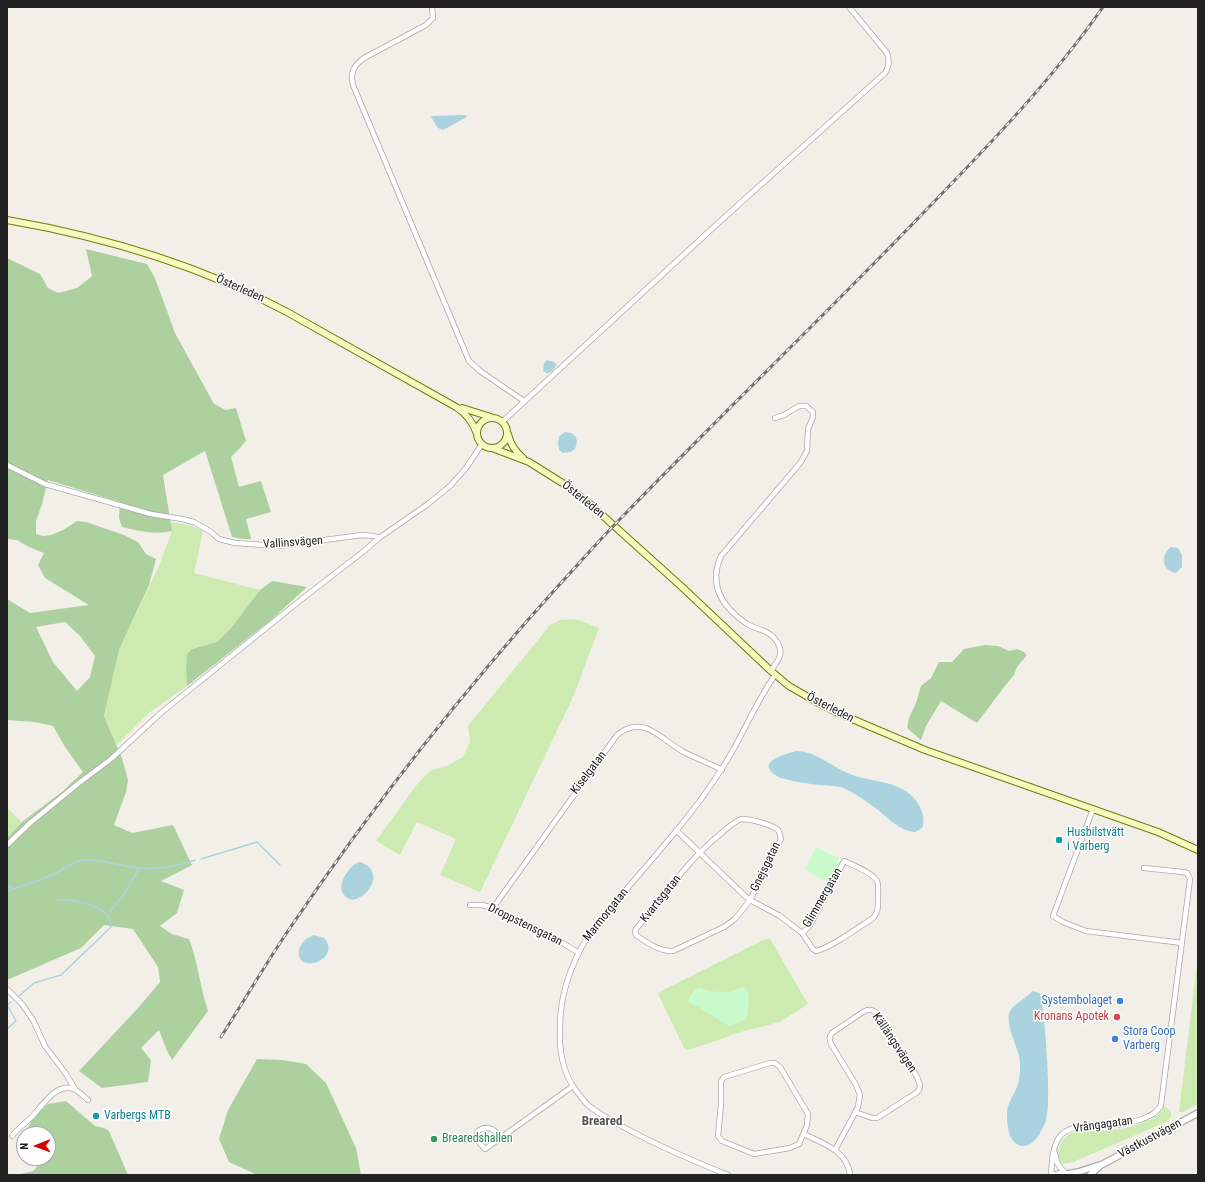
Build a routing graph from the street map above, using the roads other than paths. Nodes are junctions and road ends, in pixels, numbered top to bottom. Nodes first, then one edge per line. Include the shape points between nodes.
1 (432, 7) edge
2 (849, 7) edge
3 (7, 220) edge
4 (524, 401) junction
5 (454, 406) junction
6 (494, 418) junction
7 (775, 418) dead end
8 (502, 422) junction
9 (507, 432) junction
10 (477, 434) junction
11 (482, 444) junction
12 (492, 448) junction
13 (525, 460) junction
14 (7, 465) edge
15 (379, 538) junction
16 (773, 673) junction
17 (722, 770) junction
18 (1093, 809) junction
19 (676, 830) junction
20 (7, 845) edge
21 (1198, 850) edge
22 (699, 852) junction
23 (1144, 868) dead end
24 (750, 900) junction
25 (470, 905) dead end
26 (492, 908) junction
27 (802, 933) junction
28 (1182, 943) junction
29 (579, 952) junction
30 (7, 989) edge
31 (573, 1086) junction
32 (75, 1089) junction
33 (88, 1100) dead end
34 (855, 1112) junction
35 (1198, 1113) edge
36 (804, 1134) junction
37 (12, 1136) dead end
38 (501, 1136) junction
39 (1054, 1149) junction
40 (835, 1150) junction
41 (1103, 1164) junction
42 (1067, 1174) edge
43 (728, 1175) edge
44 (850, 1175) edge
45 (1051, 1175) edge
46 (1055, 1175) edge
47 (1090, 1175) edge

1 - 4 street via 433,18 426,25 357,64 352,71 353,85 469,361
2 - 4 street via 888,54 889,63 885,73
3 - 5 main road, Österleden via 106,241 182,264 269,302
4 - 8 street
5 - 6 main road, Österleden
5 - 10 main road, Österleden via 464,412
6 - 8 main road, Österleden
6 - 10 main road via 483,421 478,426
7 - 16 street, Marmorgatan via 799,406 806,406 811,410 813,417 808,429 808,451 721,556 716,577 718,593 726,605 747,624 769,634 779,645 780,658
8 - 9 main road, Österleden
9 - 12 main road via 502,444
9 - 13 main road, Österleden via 514,449
10 - 11 main road, Österleden
11 - 12 main road, Österleden
11 - 15 street via 450,486
12 - 13 main road, Österleden
13 - 16 main road, Österleden via 564,484 591,505
14 - 15 street, Vallinsvägen via 45,484 151,514 194,522 219,539 235,543 279,546 362,535
15 - 20 street via 162,712 111,759 78,783
16 - 17 street, Marmorgatan
16 - 18 main road, Österleden via 805,696 838,713 925,750
17 - 19 street, Marmorgatan
17 - 26 street, Kiselgatan via 683,751 646,728 637,726 623,730
18 - 21 main road, Österleden via 1158,832
18 - 28 street via 1053,916 1086,931
19 - 22 street, Glimmergatan
19 - 29 street, Marmorgatan via 601,919
22 - 24 street, Glimmergatan
22 - 24 street, Gnejsgatan via 741,819 757,822 778,831 780,839
22 - 24 street, Kvartsgatan via 636,929 636,935 660,949 673,951 731,923
23 - 28 street, Vrångagatan via 1183,872 1189,875
24 - 27 street, Glimmergatan via 780,916
25 - 26 street, Droppstensgatan
26 - 29 street, Droppstensgatan
27 - 27 street, Glimmergatan via 809,927 844,861 877,880 878,907 873,918 816,951
28 - 39 street, Vrångagatan via 1159,1109 1149,1116 1129,1123 1073,1128 1061,1136
29 - 31 street, Marmorgatan via 566,983 560,1021 560,1048
30 - 32 street via 30,1014 45,1046
31 - 38 street
31 - 43 street, Marmorgatan via 594,1110 642,1138
32 - 33 street
32 - 37 street via 62,1088 55,1092
34 - 34 street, Källängsvägen via 859,1091 829,1040 832,1033 869,1009 877,1013 920,1083 920,1087 916,1093 877,1118
34 - 40 street
35 - 41 street, Västkustvägen
36 - 36 street via 799,1144 793,1147 758,1154 722,1141 718,1136 721,1079 770,1063 778,1065 808,1114
36 - 40 street
38 - 38 street via 485,1149 476,1138 478,1131 485,1128 492,1129
39 - 42 street via 1057,1163
39 - 45 street, Vrångagatan
40 - 44 street via 846,1162
41 - 42 street, Västkustvägen
41 - 47 street, Västkustvägen
42 - 46 street, Västkustvägen

